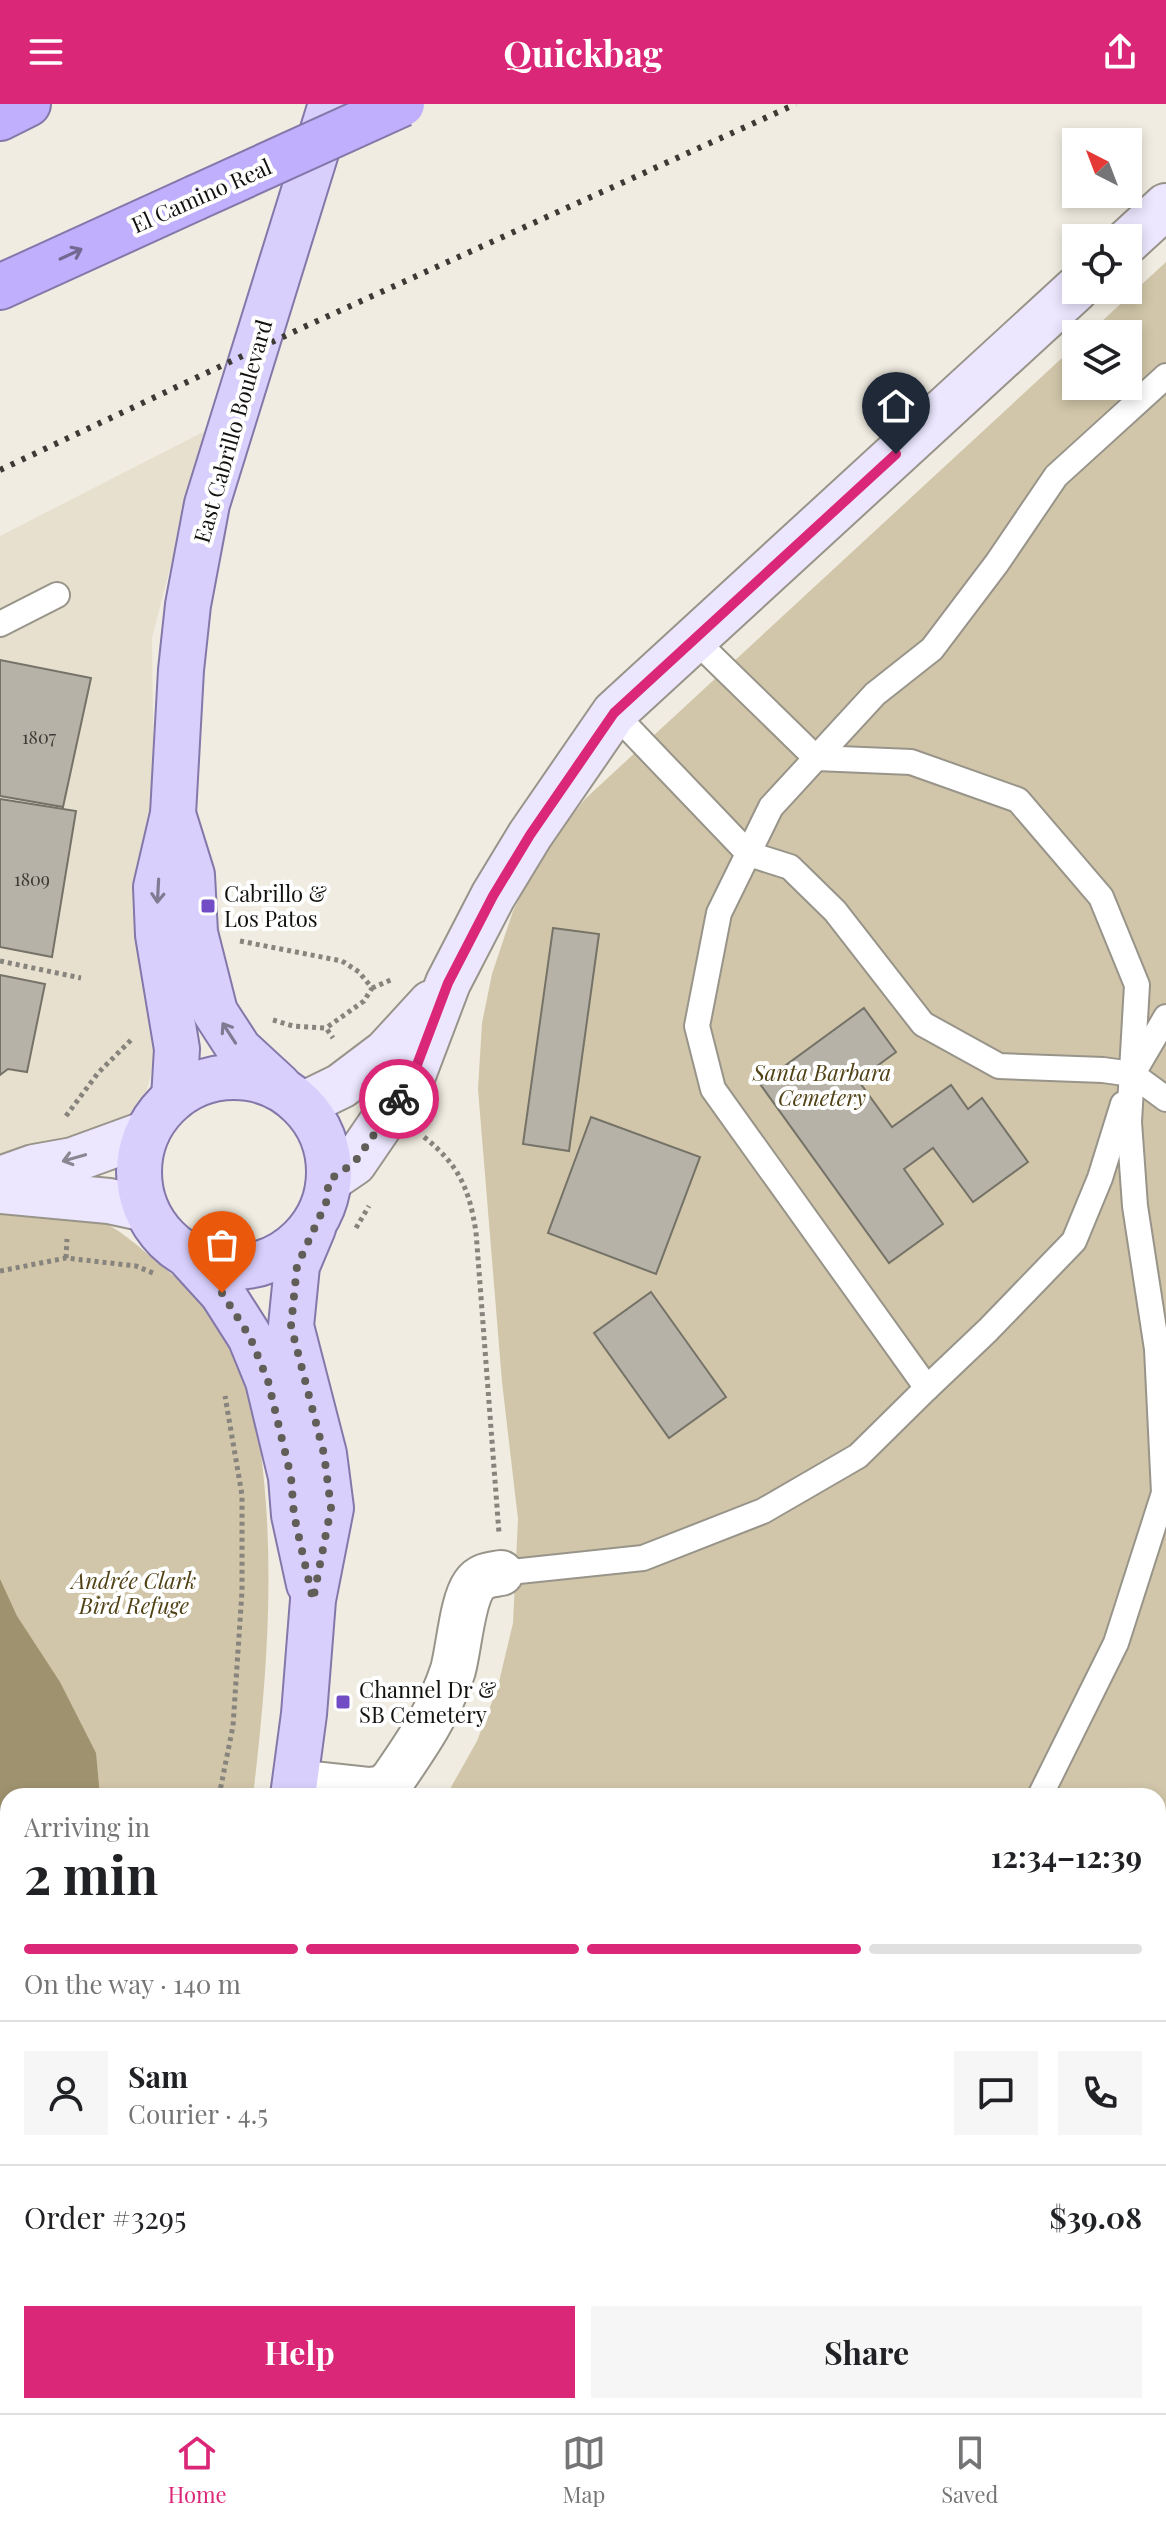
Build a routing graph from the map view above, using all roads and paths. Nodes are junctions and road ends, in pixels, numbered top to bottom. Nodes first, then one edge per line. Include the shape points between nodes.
1 (28, 104) edge
2 (331, 104) edge
3 (402, 104) edge
4 (0, 118) edge
5 (1166, 206) edge
6 (1142, 228) edge
7 (0, 287) edge
8 (1062, 302) edge
9 (1166, 376) edge
10 (57, 595) dead end
11 (0, 624) edge
12 (694, 639) junction
13 (614, 713) junction
14 (816, 758) junction
15 (173, 814) junction
16 (749, 854) junction
17 (237, 940) dead end
18 (0, 961) edge
19 (81, 978) dead end
20 (448, 983) junction
21 (264, 1016) dead end
22 (1166, 1017) edge
23 (326, 1028) junction
24 (136, 1033) dead end
25 (335, 1040) dead end
26 (1132, 1074) junction
27 (292, 1097) junction
28 (174, 1098) junction
29 (1166, 1099) edge
30 (64, 1119) dead end
31 (414, 1131) dead end
32 (147, 1133) junction
33 (0, 1179) edge
34 (329, 1180) junction
35 (0, 1191) edge
36 (146, 1209) junction
37 (315, 1222) junction
38 (174, 1267) junction
39 (0, 1271) edge
40 (927, 1388) junction
41 (224, 1391) dead end
42 (501, 1561) junction
43 (313, 1600) junction
44 (221, 1788) edge
45 (295, 1788) edge
46 (384, 1788) edge
47 (1044, 1788) edge

1 - 4 highway
2 - 15 main road, East Cabrillo Boulevard via 207,504 188,605
7 -> 3 highway, El Camino Real, bridge
5 - 6 street
8 - 12 street
9 - 14 lane via 1056,476 932,649 875,694
10 - 11 lane
12 - 13 street
12 - 14 lane
13 - 16 lane
13 - 20 street via 530,835
14 - 16 lane via 771,807
14 - 26 lane via 911,762 1018,800 1101,897 1137,985
27 -> 15 main road, East Cabrillo Boulevard via 239,1049 215,1012 195,933 192,875
15 -> 28 main road, East Cabrillo Boulevard via 156,887 158,935 177,1049
16 - 26 lane via 790,867 835,911 923,1024 999,1066
16 - 40 lane via 719,913 697,1026 713,1089
17 - 23 path via 342,961 359,972 372,988 364,1001
18 - 19 path
20 - 27 street via 386,1052 341,1086
20 - 34 street via 412,1078 354,1163
21 - 23 path via 293,1026
22 - 26 lane
23 - 25 path
24 - 30 path
26 - 29 lane
26 - 40 lane via 1074,1241
26 - 47 lane via 1129,1122 1135,1206 1157,1349 1164,1493 1116,1643
27 - 28 main road via 260,1079 237,1077 193,1086
27 - 34 main road via 318,1127
28 - 32 main road
31 - 42 path via 459,1173 470,1197
32 -> 33 street
32 - 36 main road via 138,1177
34 - 37 main road via 326,1203
35 - 36 street
36 - 38 main road via 170,1244
37 - 38 main road via 274,1260 246,1267
37 - 43 main road via 297,1266 291,1326 324,1454 331,1508
38 - 39 path via 66,1258
38 - 43 main road via 229,1304 250,1337 268,1381 291,1477
40 - 42 lane via 858,1456 763,1511 643,1558
41 - 44 path via 242,1495 242,1591 233,1726
42 - 46 street via 474,1584 436,1716
43 - 45 main road

